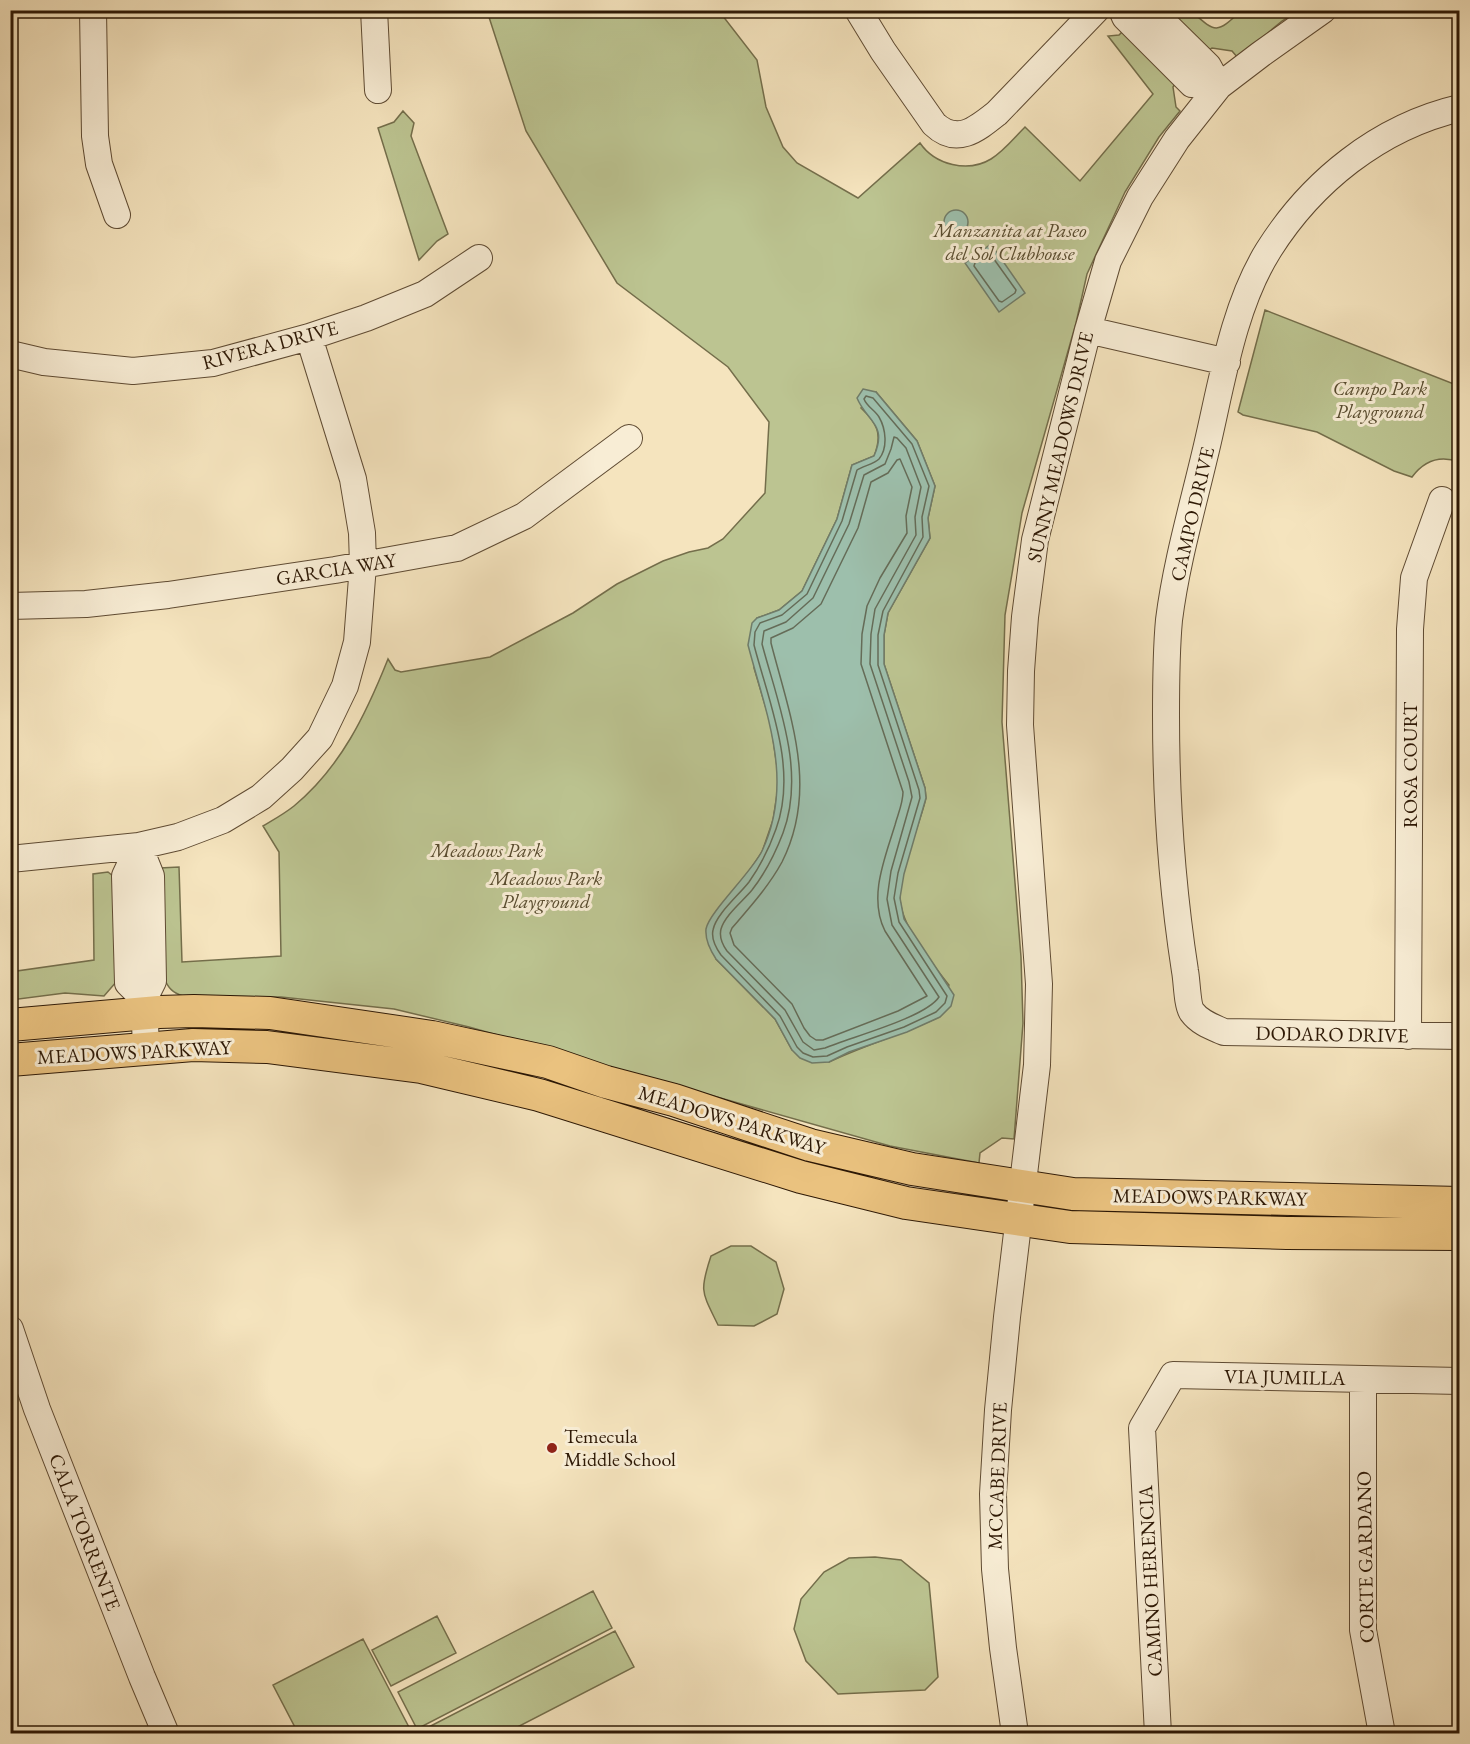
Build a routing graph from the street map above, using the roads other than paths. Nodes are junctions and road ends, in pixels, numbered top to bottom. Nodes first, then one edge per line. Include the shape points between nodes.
1 (93, 10) edge
2 (374, 10) edge
3 (858, 10) edge
4 (1096, 10) edge
5 (1122, 10) edge
6 (1151, 10) edge
7 (1323, 10) edge
8 (1220, 86) junction
9 (378, 90) dead end
10 (1460, 108) edge
11 (117, 215) dead end
12 (479, 258) dead end
13 (1088, 330) junction
14 (309, 338) junction
15 (10, 354) edge
16 (1227, 362) junction
17 (629, 438) dead end
18 (1442, 501) dead end
19 (363, 565) junction
20 (10, 606) edge
21 (139, 846) junction
22 (10, 859) edge
23 (144, 1006) junction
24 (1206, 1024) joint
25 (10, 1025) edge
26 (1408, 1036) junction
27 (1460, 1036) edge
28 (146, 1048) junction
29 (10, 1060) edge
30 (1022, 1186) junction
31 (1460, 1203) edge
32 (1019, 1219) junction
33 (1460, 1234) edge
34 (10, 1329) edge
35 (1363, 1379) junction
36 (1460, 1381) edge
37 (1142, 1428) joint
38 (166, 1734) edge
39 (1015, 1734) edge
40 (1158, 1734) edge
41 (1382, 1734) edge

1 - 11 street via 95,136 99,164
2 - 9 street
3 - 4 street via 934,124 953,136 980,127 997,113
5 - 8 street via 1192,84
6 - 8 street via 1208,66
7 - 8 street, SUNNY MEADOWS DRIVE
8 - 13 street, SUNNY MEADOWS DRIVE via 1177,139 1140,197 1108,261
10 - 16 street, CAMPO DRIVE via 1391,134 1342,165 1293,214 1267,253 1245,299
12 - 14 street, RIVERA DRIVE via 425,294
13 - 16 street
13 - 30 street, SUNNY MEADOWS DRIVE via 1035,540 1025,617 1020,725 1039,984 1037,1065
14 - 15 street, RIVERA DRIVE via 213,363 133,371 45,362
14 - 19 street via 353,479
16 - 24 street, CAMPO DRIVE via 1182,551 1169,621 1166,689 1175,908 1191,1011
17 - 19 street, GARCIA WAY via 524,516 457,548
18 - 26 street, ROSA COURT via 1414,578 1410,629
19 - 20 street, GARCIA WAY via 168,595 86,604
19 - 21 street via 357,642 345,686 320,738 261,796 223,820
21 - 22 street
21 - 23 street via 127,870 125,888 129,983
23 - 25 main road, MEADOWS PARKWAY
23 - 28 street
23 - 30 main road, MEADOWS PARKWAY via 270,1013 432,1037 548,1062 810,1145 912,1169
24 - 26 street, DODARO DRIVE via 1224,1032
26 - 27 street, DODARO DRIVE
28 - 29 main road, MEADOWS PARKWAY
28 - 32 main road, MEADOWS PARKWAY via 267,1047 421,1067 539,1095 801,1177 906,1203
30 - 31 main road, MEADOWS PARKWAY via 1073,1194
30 - 32 street, SUNNY MEADOWS DRIVE
32 - 33 main road, MEADOWS PARKWAY via 1082,1227
32 - 39 street, MCCABE DRIVE via 993,1494 995,1569
34 - 38 street, CALA TORRENTE via 37,1409
35 - 36 street, VIA JUMILLA
35 - 37 street, VIA JUMILLA via 1173,1375
35 - 41 street, CORTE GARDANO via 1363,1630
37 - 40 street, CAMINO HERENCIA

